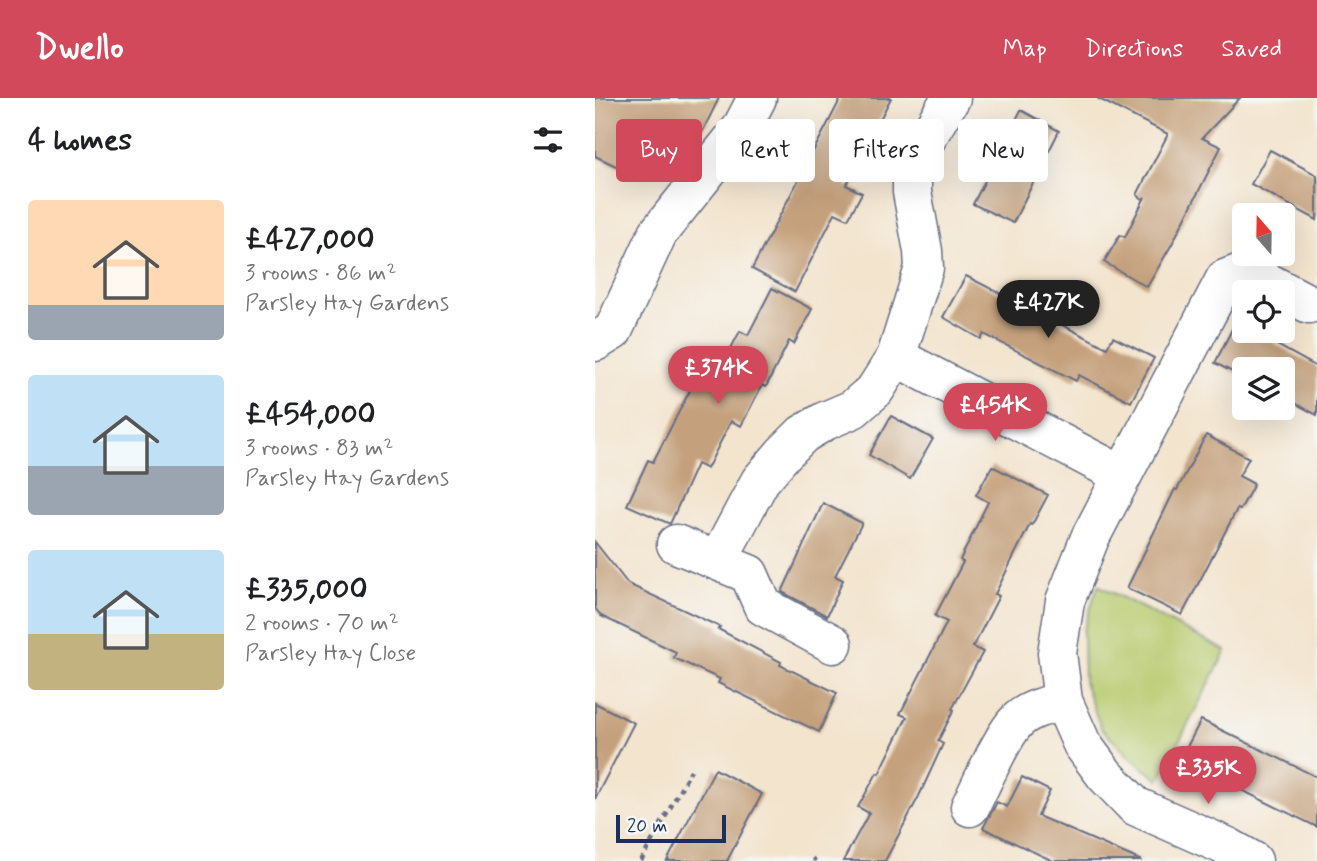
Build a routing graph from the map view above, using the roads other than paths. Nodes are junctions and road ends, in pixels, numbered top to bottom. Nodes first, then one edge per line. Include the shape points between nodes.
1 (757, 98) edge
2 (951, 98) edge
3 (1308, 304) dead end
4 (595, 342) edge
5 (896, 357) junction
6 (1122, 475) junction
7 (676, 544) dead end
8 (718, 560) junction
9 (833, 644) dead end
10 (1063, 701) junction
11 (969, 807) dead end
12 (1253, 861) edge

1 - 4 street via 741,129 658,233 613,331
2 - 5 street via 922,146 912,175 924,268
3 - 6 street via 1246,271 1225,279
5 - 6 street
5 - 8 street via 875,390 853,409 803,434 775,463 760,481
6 - 10 street via 1065,601 1057,653
7 - 8 street
8 - 9 street via 748,574 763,606
10 - 11 street via 1039,707 1018,720
10 - 12 street via 1082,744 1135,806

